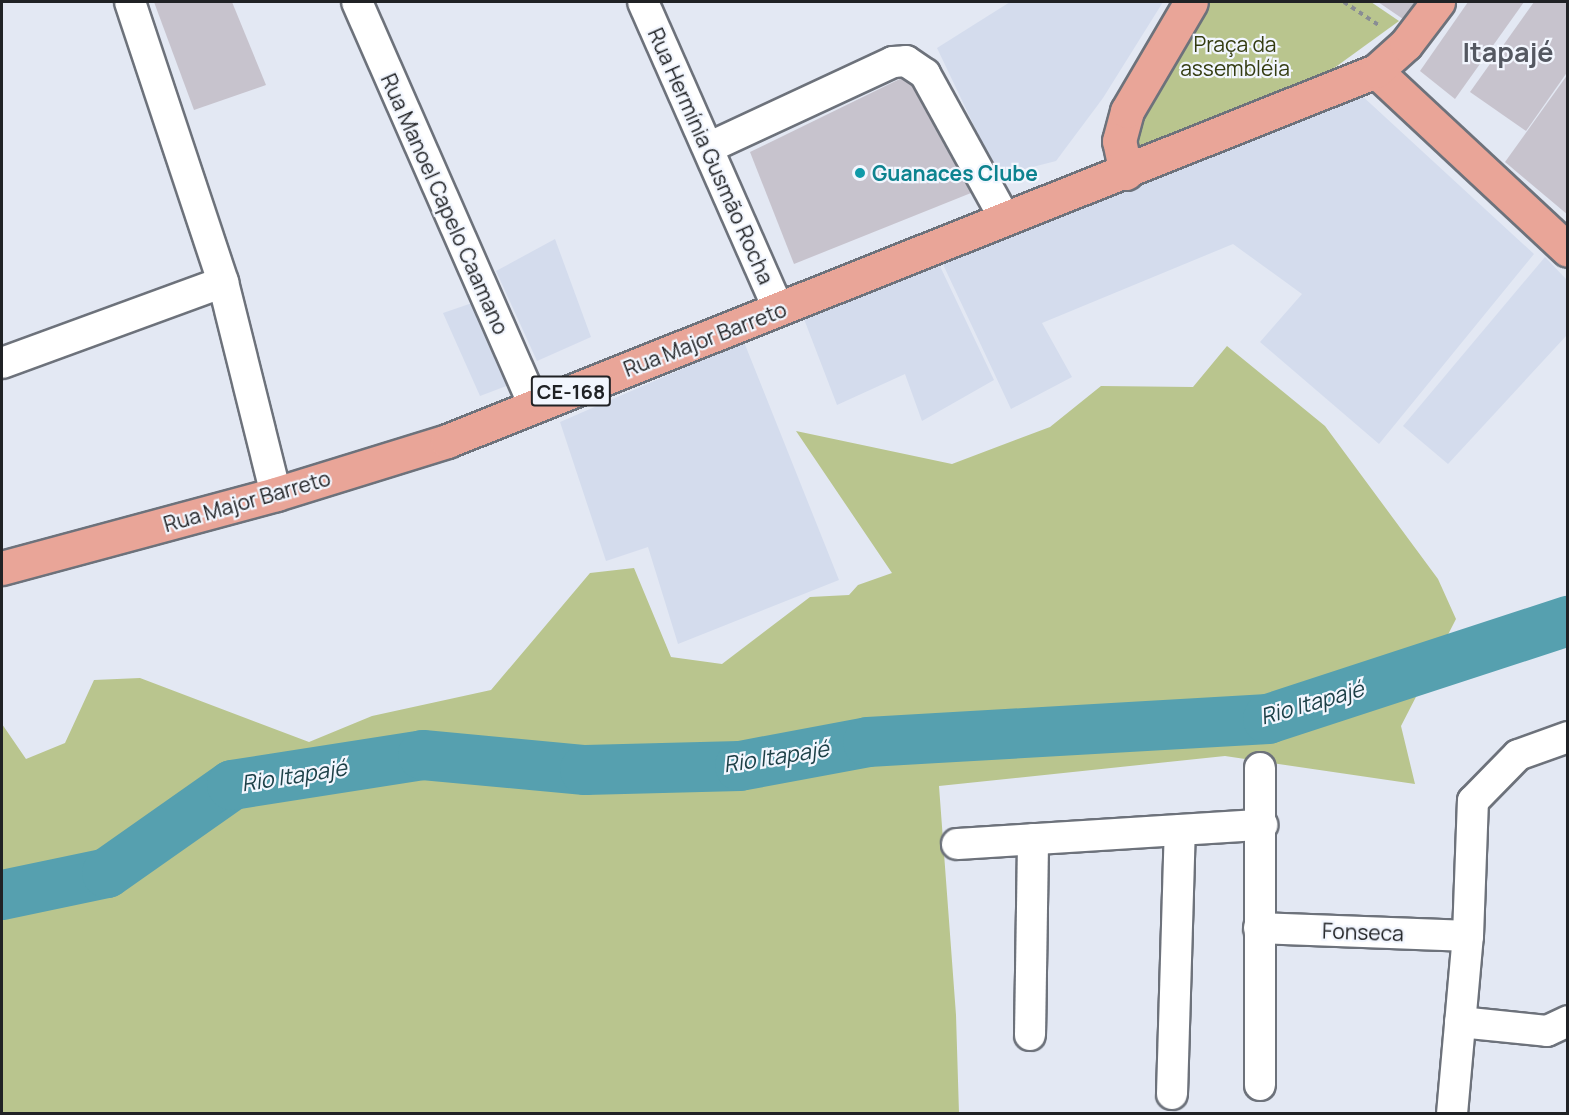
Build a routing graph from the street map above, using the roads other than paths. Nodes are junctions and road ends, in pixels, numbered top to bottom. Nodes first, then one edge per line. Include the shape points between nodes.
1 (130, 2) edge
2 (357, 2) edge
3 (643, 2) edge
4 (1191, 2) edge
5 (1438, 2) edge
6 (1376, 71) junction
7 (710, 147) junction
8 (1126, 173) junction
9 (1005, 219) junction
10 (1568, 250) edge
11 (223, 282) junction
12 (779, 310) junction
13 (2, 363) edge
14 (534, 406) junction
15 (276, 494) junction
16 (2, 568) edge
17 (1568, 737) edge
18 (1260, 768) dead end
19 (1262, 825) junction
20 (1180, 830) junction
21 (1033, 838) junction
22 (957, 844) dead end
23 (1259, 928) junction
24 (1468, 936) junction
25 (1568, 1020) edge
26 (1460, 1022) junction
27 (1030, 1035) dead end
28 (1260, 1085) dead end
29 (1172, 1094) dead end
30 (1452, 1113) edge

1 - 11 street
2 - 14 street, Rua Manoel Capelo Caamano
3 - 7 street, Rua Hermínia Gusmão Rocha
4 - 8 main road via 1127,111 1119,141
5 - 6 main road, Rua Major Barreto via 1406,44
6 - 8 main road, Rua Major Barreto
6 - 10 main road
7 - 9 street via 893,62 906,61 925,74
7 - 12 street, Rua Hermínia Gusmão Rocha
8 - 9 main road, Rua Major Barreto / CE-168
9 - 12 main road, Rua Major Barreto / CE-168
11 - 13 street
11 - 15 street
12 - 14 main road, Rua Major Barreto / CE-168
14 - 15 main road, Rua Major Barreto / CE-168 via 447,441
15 - 16 main road, Rua Major Barreto / CE-168
17 - 24 street via 1518,755 1473,801
18 - 19 street
19 - 20 street
19 - 23 street
20 - 21 street
20 - 29 street
21 - 22 street
21 - 27 street
23 - 24 street, Fonseca
23 - 28 street
24 - 26 street
25 - 26 street via 1547,1031
26 - 30 street

